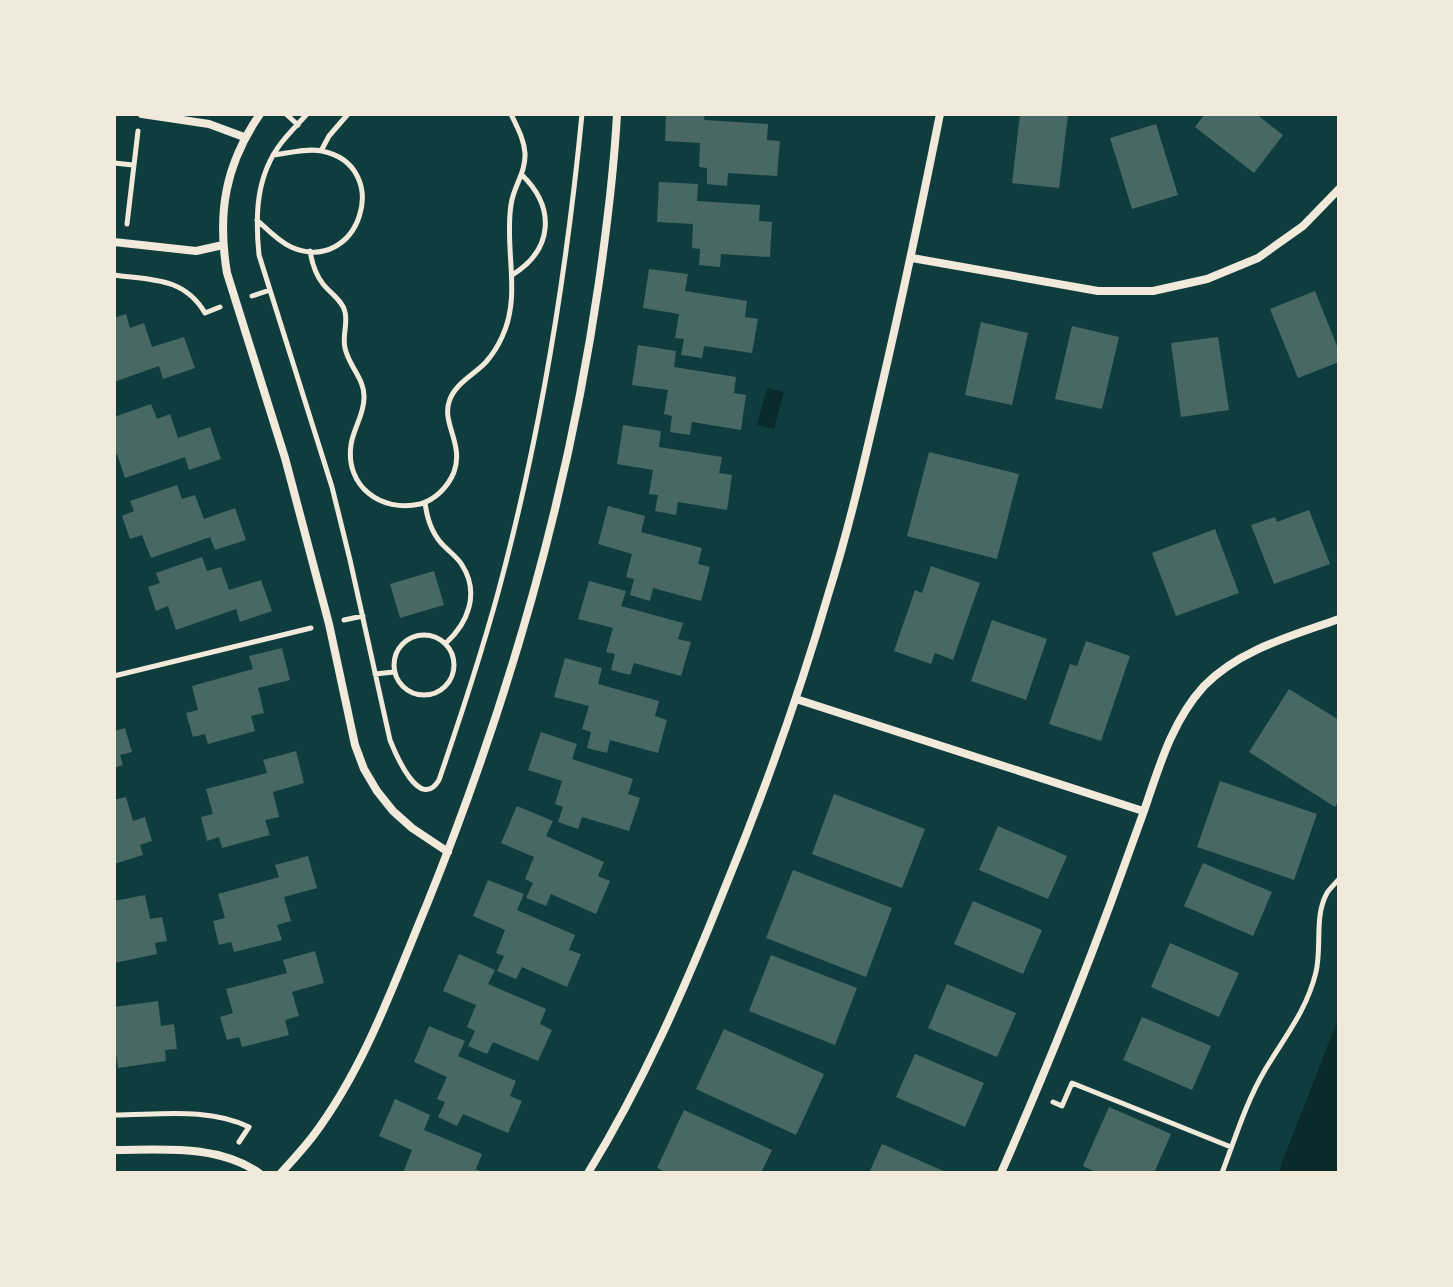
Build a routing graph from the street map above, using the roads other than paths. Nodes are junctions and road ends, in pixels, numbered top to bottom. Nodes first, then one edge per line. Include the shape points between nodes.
1 (142, 114) edge
2 (260, 114) edge
3 (617, 114) edge
4 (940, 114) edge
5 (244, 137) junction
6 (1339, 189) edge
7 (114, 242) edge
8 (223, 245) junction
9 (912, 258) junction
10 (1339, 619) edge
11 (796, 699) junction
12 (1143, 811) junction
13 (448, 852) junction
14 (114, 1150) edge
15 (259, 1173) edge
16 (281, 1173) edge
17 (588, 1173) edge
18 (1001, 1173) edge

1 - 5 street via 209,124
2 - 5 street
3 - 13 street via 592,329 562,481 523,629
4 - 9 street
5 - 8 street via 230,171
6 - 9 street via 1303,226 1258,258 1207,279 1153,291 1098,291
7 - 8 street via 196,251
8 - 13 street via 329,624 355,745 364,769 393,811
9 - 11 street via 856,494
10 - 12 street via 1253,651 1206,685 1178,722
11 - 12 street
11 - 17 street via 672,1014
12 - 18 street
13 - 16 street via 358,1065 312,1137
14 - 15 street via 204,1152 229,1157

